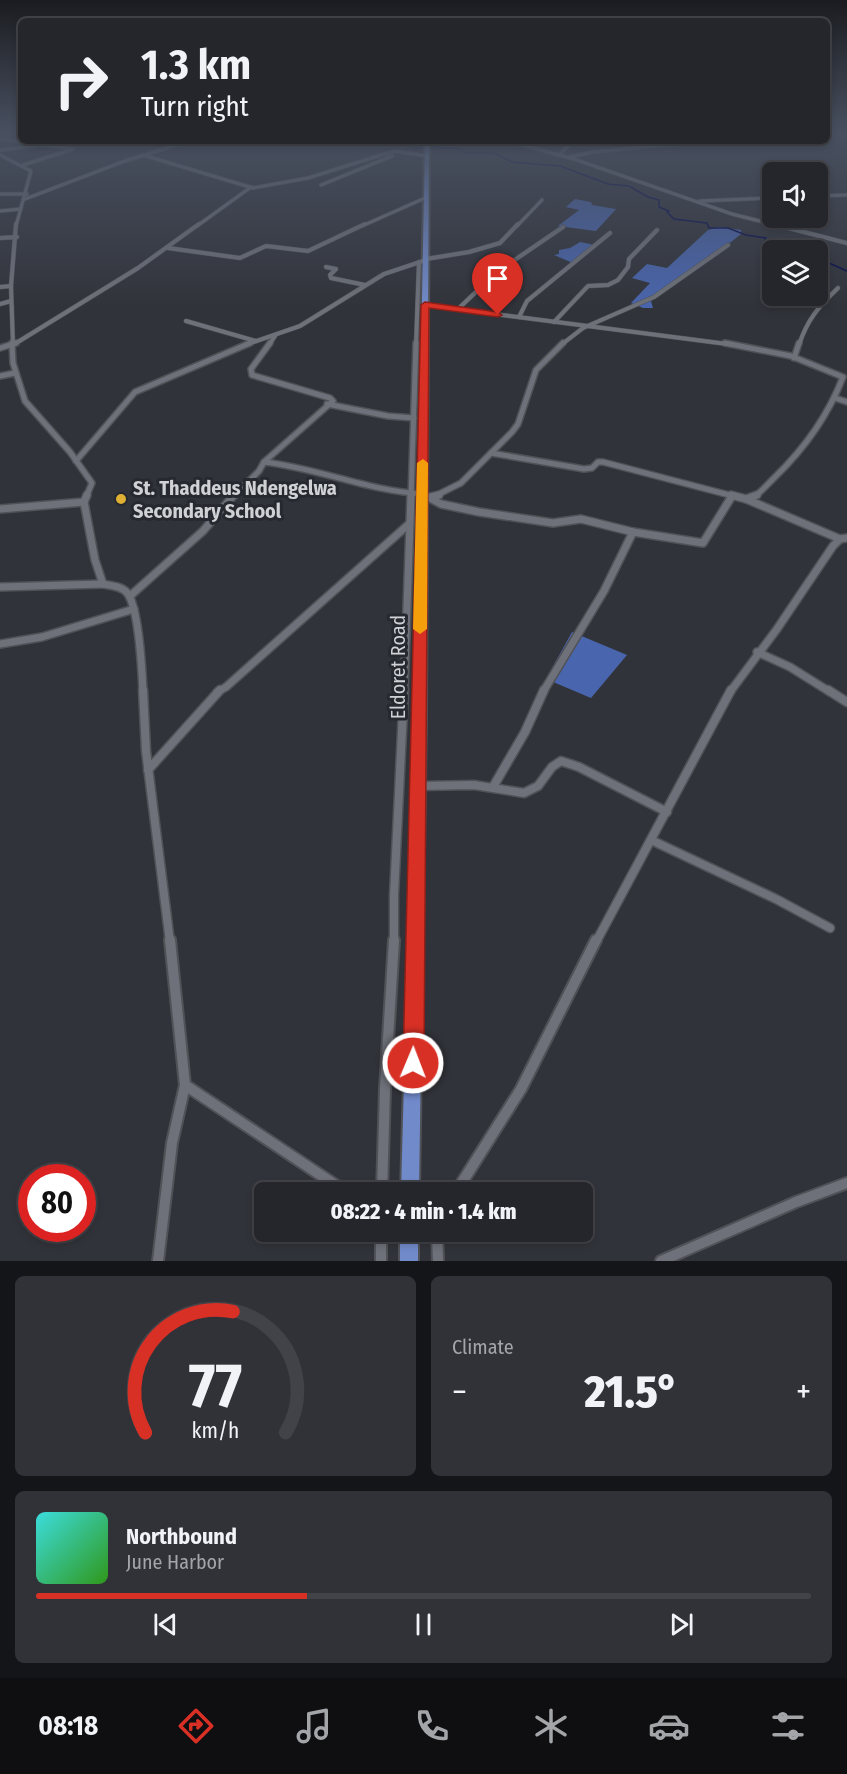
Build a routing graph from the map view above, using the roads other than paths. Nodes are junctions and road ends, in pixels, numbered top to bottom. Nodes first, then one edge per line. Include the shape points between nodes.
1 (27, 191) edge
2 (41, 191) edge
3 (245, 191) edge
4 (425, 191) edge
5 (664, 191) edge
6 (0, 194) edge
7 (847, 195) edge
8 (26, 196) junction
9 (828, 196) edge
10 (425, 198) junction
11 (762, 198) edge
12 (542, 200) dead end
13 (694, 201) junction
14 (21, 209) junction
15 (0, 211) edge
16 (563, 227) dead end
17 (657, 230) dead end
18 (610, 233) dead end
19 (17, 237) junction
20 (0, 238) edge
21 (847, 243) edge
22 (728, 245) dead end
23 (168, 248) junction
24 (423, 260) junction
25 (326, 267) dead end
26 (365, 285) junction
27 (11, 286) junction
28 (0, 287) edge
29 (838, 288) dead end
30 (11, 301) junction
31 (0, 304) edge
32 (425, 305) junction
33 (458, 309) junction
34 (519, 317) junction
35 (186, 321) dead end
36 (554, 322) junction
37 (586, 327) junction
38 (275, 336) junction
39 (256, 341) junction
40 (11, 346) junction
41 (0, 348) edge
42 (794, 358) junction
43 (847, 370) edge
44 (15, 373) junction
45 (0, 376) edge
46 (843, 377) junction
47 (835, 398) junction
48 (847, 402) edge
49 (327, 404) junction
50 (414, 418) junction
51 (491, 453) junction
52 (76, 461) junction
53 (264, 462) junction
54 (421, 496) junction
55 (732, 496) junction
56 (746, 499) junction
57 (84, 502) junction
58 (0, 508) edge
59 (410, 524) junction
60 (633, 532) junction
61 (844, 538) edge
62 (103, 584) junction
63 (0, 587) edge
64 (130, 596) junction
65 (134, 609) junction
66 (0, 644) edge
67 (757, 652) junction
68 (847, 702) edge
69 (148, 770) junction
70 (418, 786) junction
71 (493, 787) junction
72 (667, 812) junction
73 (651, 840) junction
74 (830, 928) dead end
75 (185, 1085) junction
76 (331, 1182) edge
77 (382, 1182) edge
78 (410, 1182) edge
79 (462, 1182) edge
80 (847, 1183) edge
81 (381, 1242) edge
82 (409, 1242) edge
83 (437, 1242) edge
84 (158, 1261) edge
85 (381, 1261) edge
86 (409, 1261) edge
87 (438, 1261) edge
88 (661, 1261) edge

1 - 8 street
2 - 8 street
3 - 23 street
4 - 10 highway, Eldoret Road
5 - 13 street
6 - 8 street
7 - 9 street
8 - 14 street
10 - 23 street via 308,251 266,246 240,258
10 - 24 highway, Eldoret Road via 427,231
11 - 13 street
12 - 24 street via 500,243
13 - 21 street via 759,222
14 - 15 street
14 - 19 street
16 - 33 street via 497,272
17 - 36 street via 629,259 618,280 586,287
18 - 34 street via 527,301
19 - 20 street
19 - 27 street
22 - 37 street via 654,297
23 - 40 street
24 - 26 street via 394,269
24 - 32 highway, Eldoret Road
24 - 50 street
25 - 26 street via 336,269 331,278
26 - 38 street via 307,323
27 - 28 street
27 - 30 street
29 - 42 street via 805,326
30 - 31 street
30 - 40 street
32 - 33 street
32 - 54 highway, Eldoret Road
33 - 34 street
34 - 36 street
35 - 39 street
36 - 37 street
37 - 42 street via 680,337
37 - 51 street via 539,364 518,424
38 - 39 street
38 - 49 street via 251,369 252,375 333,399
39 - 52 street via 135,392
40 - 41 street
40 - 44 street
42 - 46 street
43 - 46 street
44 - 45 street
44 - 52 street via 25,401
46 - 47 street
47 - 48 street
47 - 56 street via 799,453 759,495
49 - 50 street
49 - 53 street
50 - 54 street
51 - 54 street via 466,482
51 - 55 street via 584,469 598,462 608,463
52 - 57 street via 92,483
53 - 54 street
53 - 64 street via 203,531
54 - 59 street
54 - 60 street via 468,510 553,523 581,519
54 - 70 highway, Eldoret Road
55 - 56 street
55 - 60 street via 703,543
56 - 61 street
57 - 58 street
57 - 62 street
59 - 69 street via 212,696
59 - 77 street
60 - 71 street
61 - 67 street via 832,546
62 - 63 street
62 - 64 street via 121,588
64 - 65 street
65 - 66 street via 42,637
65 - 69 street
67 - 68 street
67 - 72 street via 717,713
69 - 75 street
70 - 71 street
70 - 78 highway, Eldoret Road
71 - 72 street via 530,792 561,760
72 - 73 street
73 - 74 street
73 - 79 street via 521,1089
75 - 76 street
75 - 84 street via 172,1143
80 - 88 street
81 - 85 street
82 - 86 highway
83 - 87 street

